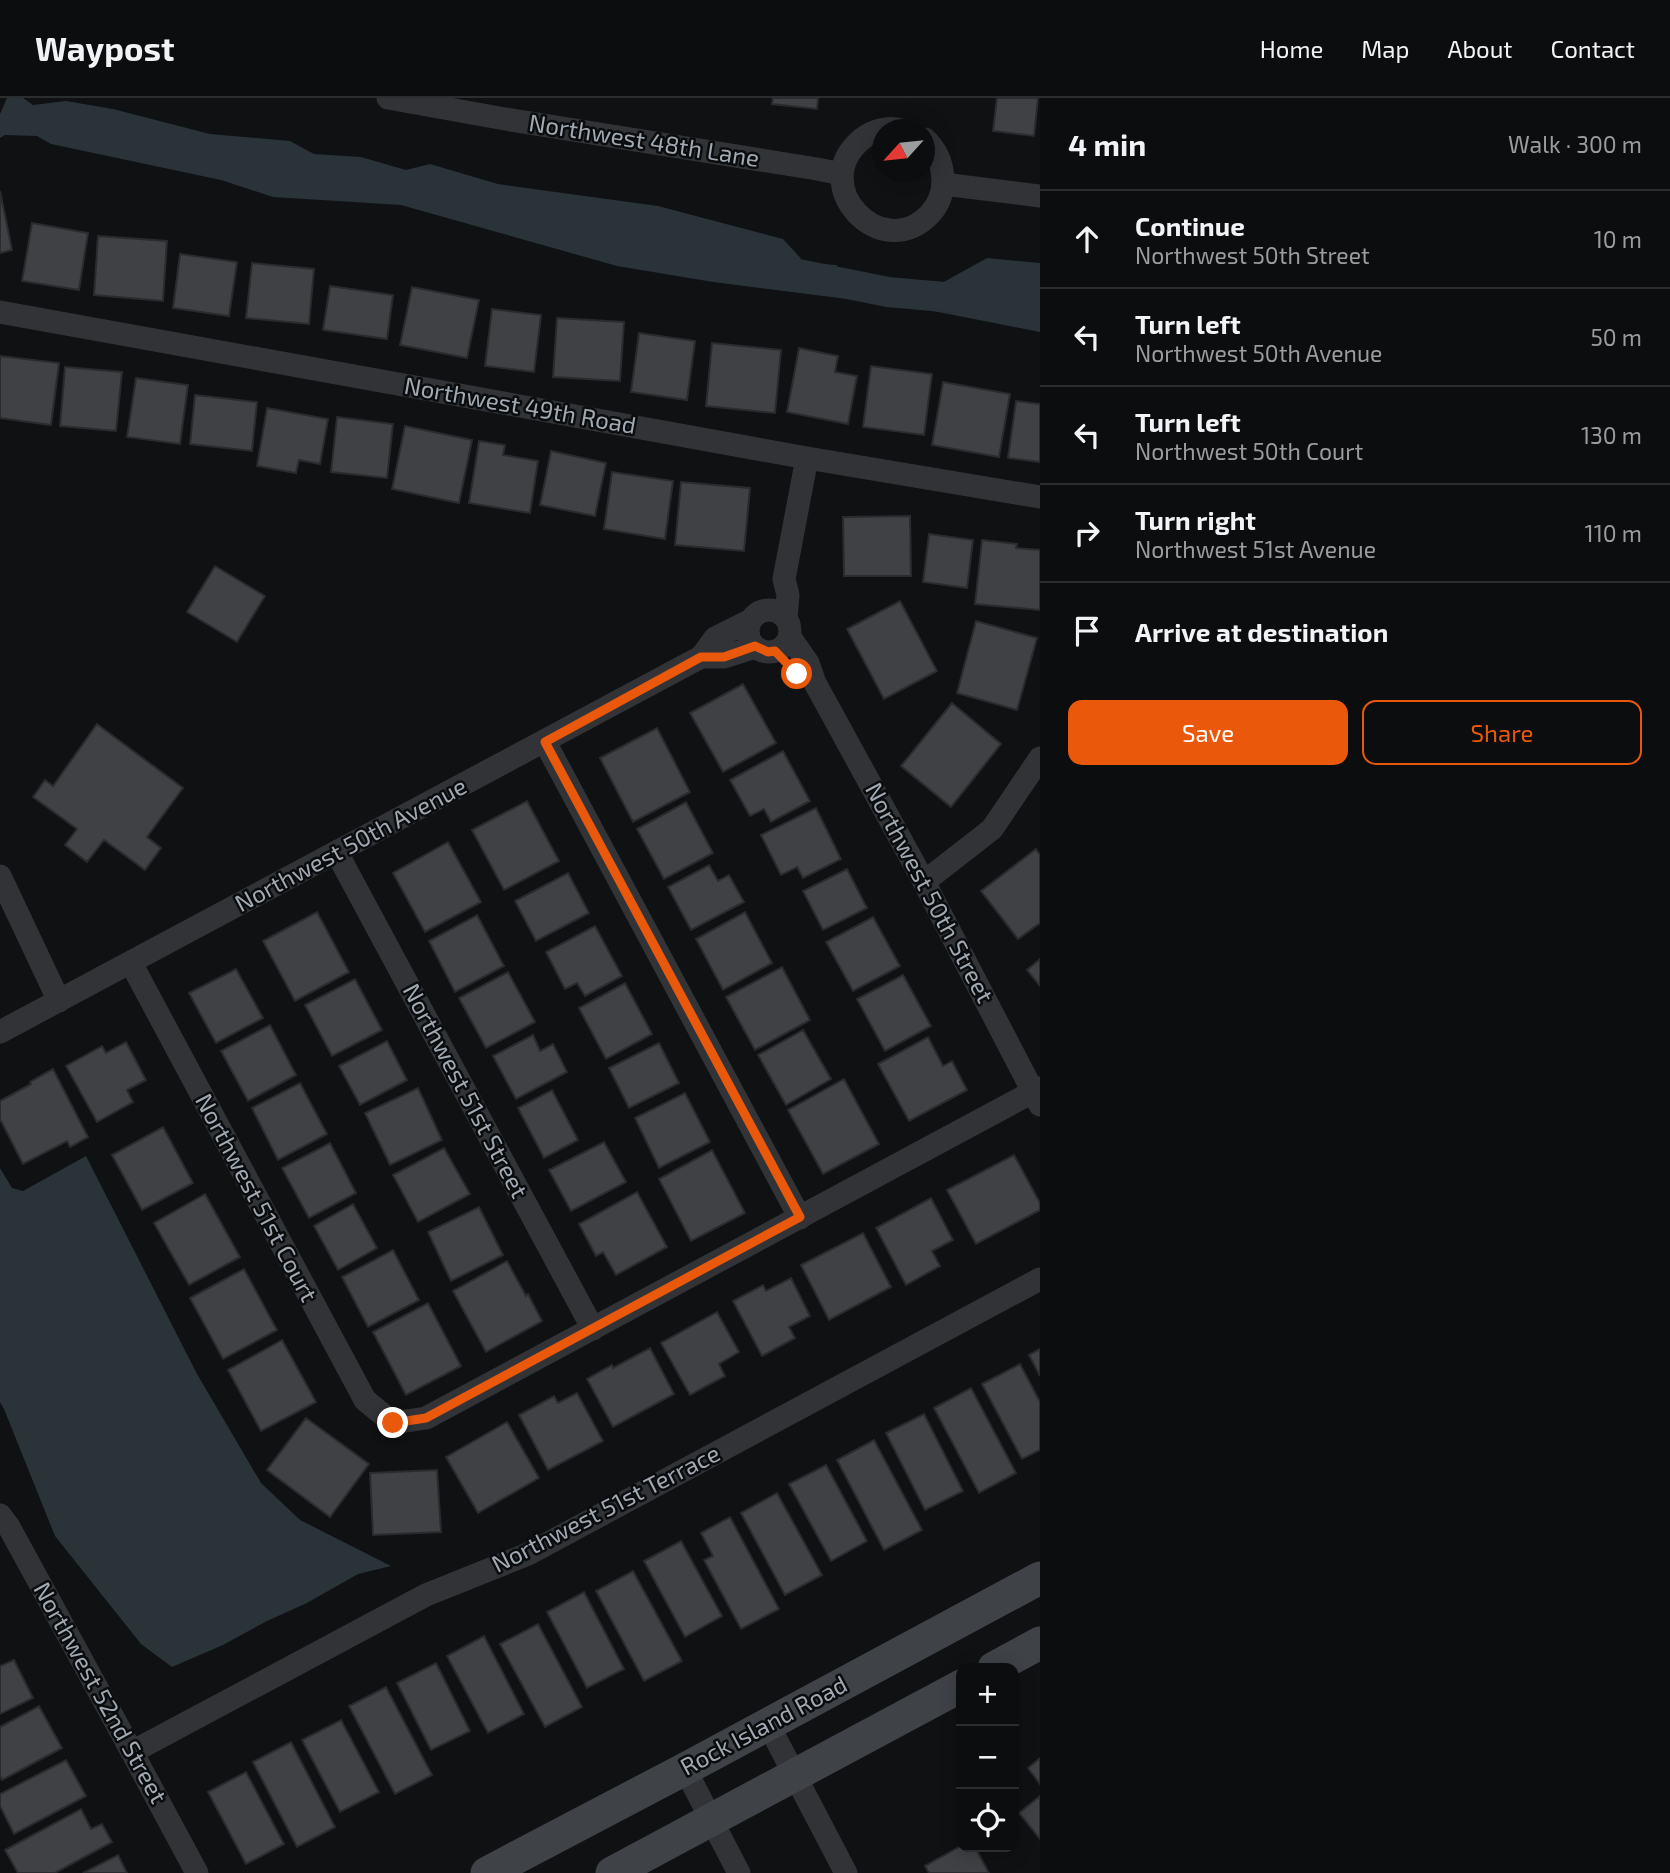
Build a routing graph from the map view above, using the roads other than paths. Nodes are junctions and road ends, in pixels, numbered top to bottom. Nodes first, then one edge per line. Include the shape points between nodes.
1 (388, 98) edge
2 (872, 133) edge
3 (935, 151) edge
4 (842, 174) junction
5 (943, 184) junction
6 (1040, 197) edge
7 (0, 312) edge
8 (807, 458) junction
9 (1040, 497) edge
10 (784, 579) junction
11 (756, 616) junction
12 (776, 638) junction
13 (701, 657) junction
14 (545, 742) junction
15 (1040, 758) edge
16 (337, 853) junction
17 (0, 876) edge
18 (924, 883) junction
19 (131, 963) junction
20 (59, 1001) junction
21 (0, 1032) edge
22 (1038, 1095) edge
23 (800, 1217) junction
24 (1040, 1279) edge
25 (593, 1329) junction
26 (0, 1515) edge
27 (1040, 1578) edge
28 (1040, 1643) edge
29 (1003, 1663) edge
30 (956, 1689) edge
31 (768, 1724) junction
32 (132, 1752) junction
33 (685, 1769) junction
34 (796, 1775) junction
35 (712, 1821) junction
36 (197, 1873) edge
37 (487, 1873) edge
38 (612, 1873) edge
39 (739, 1873) edge
40 (846, 1873) edge

1 - 4 street, Northwest 48th Lane
2 - 4 street via 854,145
3 - 5 street via 943,168
4 - 5 street via 851,208 879,229 914,226 939,201
5 - 6 street
7 - 8 street, Northwest 49th Road
8 - 9 street, Northwest 49th Road
8 - 10 street
10 - 11 street
10 - 12 street via 788,595
11 - 12 street via 775,610
11 - 12 street via 748,634
11 - 13 street, Northwest 50th Avenue via 715,638
12 - 13 street, Northwest 50th Avenue via 724,657
12 - 18 street, Northwest 50th Street via 797,674 815,683
13 - 14 street, Northwest 50th Avenue
14 - 16 street, Northwest 50th Avenue
14 - 23 street
15 - 18 street via 992,829
16 - 19 street, Northwest 50th Avenue
16 - 25 street, Northwest 51st Street
17 - 20 street
18 - 22 street, Northwest 50th Street
19 - 20 street, Northwest 50th Avenue
19 - 25 street, Northwest 51st Court via 365,1400 393,1423 426,1418
20 - 21 street, Northwest 50th Avenue
22 - 23 street
23 - 25 street
24 - 32 street, Northwest 51st Terrace via 528,1553 426,1595
26 - 32 street, Northwest 52nd Street
27 - 31 main road, Rock Island Road
28 - 29 main road
30 - 34 main road
31 - 33 main road, Rock Island Road
31 - 34 street
32 - 36 street, Northwest 52nd Street
33 - 35 street
33 - 37 main road, Rock Island Road
34 - 35 main road
34 - 40 street
35 - 38 main road
35 - 39 street

